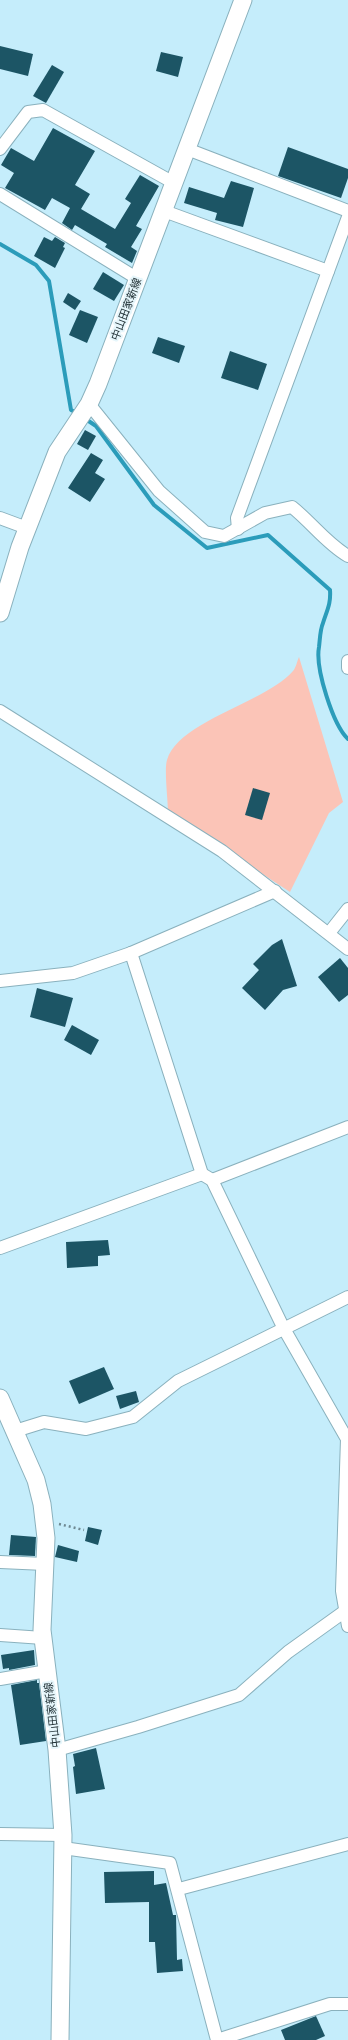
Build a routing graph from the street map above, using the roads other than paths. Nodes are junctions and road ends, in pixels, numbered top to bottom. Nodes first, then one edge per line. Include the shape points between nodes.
1 (243, 0) edge
2 (0, 149) edge
3 (187, 149) junction
4 (174, 183) junction
5 (0, 194) edge
6 (164, 211) junction
7 (348, 211) edge
8 (348, 217) edge
9 (328, 271) junction
10 (138, 279) junction
11 (89, 404) junction
12 (0, 518) edge
13 (27, 528) junction
14 (238, 529) junction
15 (348, 556) edge
16 (0, 613) edge
17 (348, 661) edge
18 (348, 668) edge
19 (0, 711) edge
20 (274, 891) junction
21 (348, 909) edge
22 (328, 933) junction
23 (348, 949) edge
24 (130, 953) junction
25 (0, 981) edge
26 (348, 1127) edge
27 (207, 1177) junction
28 (0, 1248) edge
29 (348, 1297) edge
30 (283, 1327) junction
31 (0, 1398) edge
32 (15, 1431) junction
33 (0, 1562) edge
34 (45, 1564) junction
35 (347, 1610) edge
36 (348, 1626) edge
37 (0, 1634) edge
38 (43, 1638) junction
39 (47, 1671) junction
40 (0, 1679) edge
41 (57, 1750) junction
42 (0, 1834) edge
43 (63, 1841) junction
44 (348, 1844) edge
45 (178, 1889) junction
46 (348, 2004) edge
47 (60, 2040) edge
48 (217, 2040) edge

1 - 3 main road, 中山田家新線
2 - 4 street via 28,112 43,110
3 - 4 main road, 中山田家新線
3 - 7 street
4 - 6 main road, 中山田家新線
5 - 10 street
6 - 9 street
6 - 10 main road, 中山田家新線
8 - 9 street
9 - 14 street via 237,518
10 - 11 main road, 中山田家新線
11 - 13 main road, 中山田家新線 via 56,452
11 - 14 street via 159,491 205,532 224,536
12 - 13 street
13 - 16 main road, 中山田家新線
14 - 15 street via 265,513 292,507
17 - 18 street
19 - 20 street via 222,851
20 - 22 street
20 - 24 street
21 - 22 street
22 - 23 street
24 - 25 street via 73,973
24 - 27 street
26 - 27 street
27 - 28 street
27 - 30 street
29 - 30 street
30 - 32 street via 178,1381 134,1417 86,1429 44,1422
30 - 35 street via 347,1439 342,1591
31 - 32 main road, 中山田家新線
32 - 34 main road, 中山田家新線 via 36,1480 46,1538
33 - 34 street
34 - 38 main road, 中山田家新線
35 - 36 street
35 - 41 street via 288,1652 239,1695
37 - 38 street
38 - 39 main road, 中山田家新線
39 - 40 street
39 - 41 main road, 中山田家新線
41 - 43 main road, 中山田家新線
42 - 43 street
43 - 45 street via 170,1863
43 - 47 main road, 中山田家新線
44 - 45 street
45 - 48 street
46 - 48 street via 330,2004

